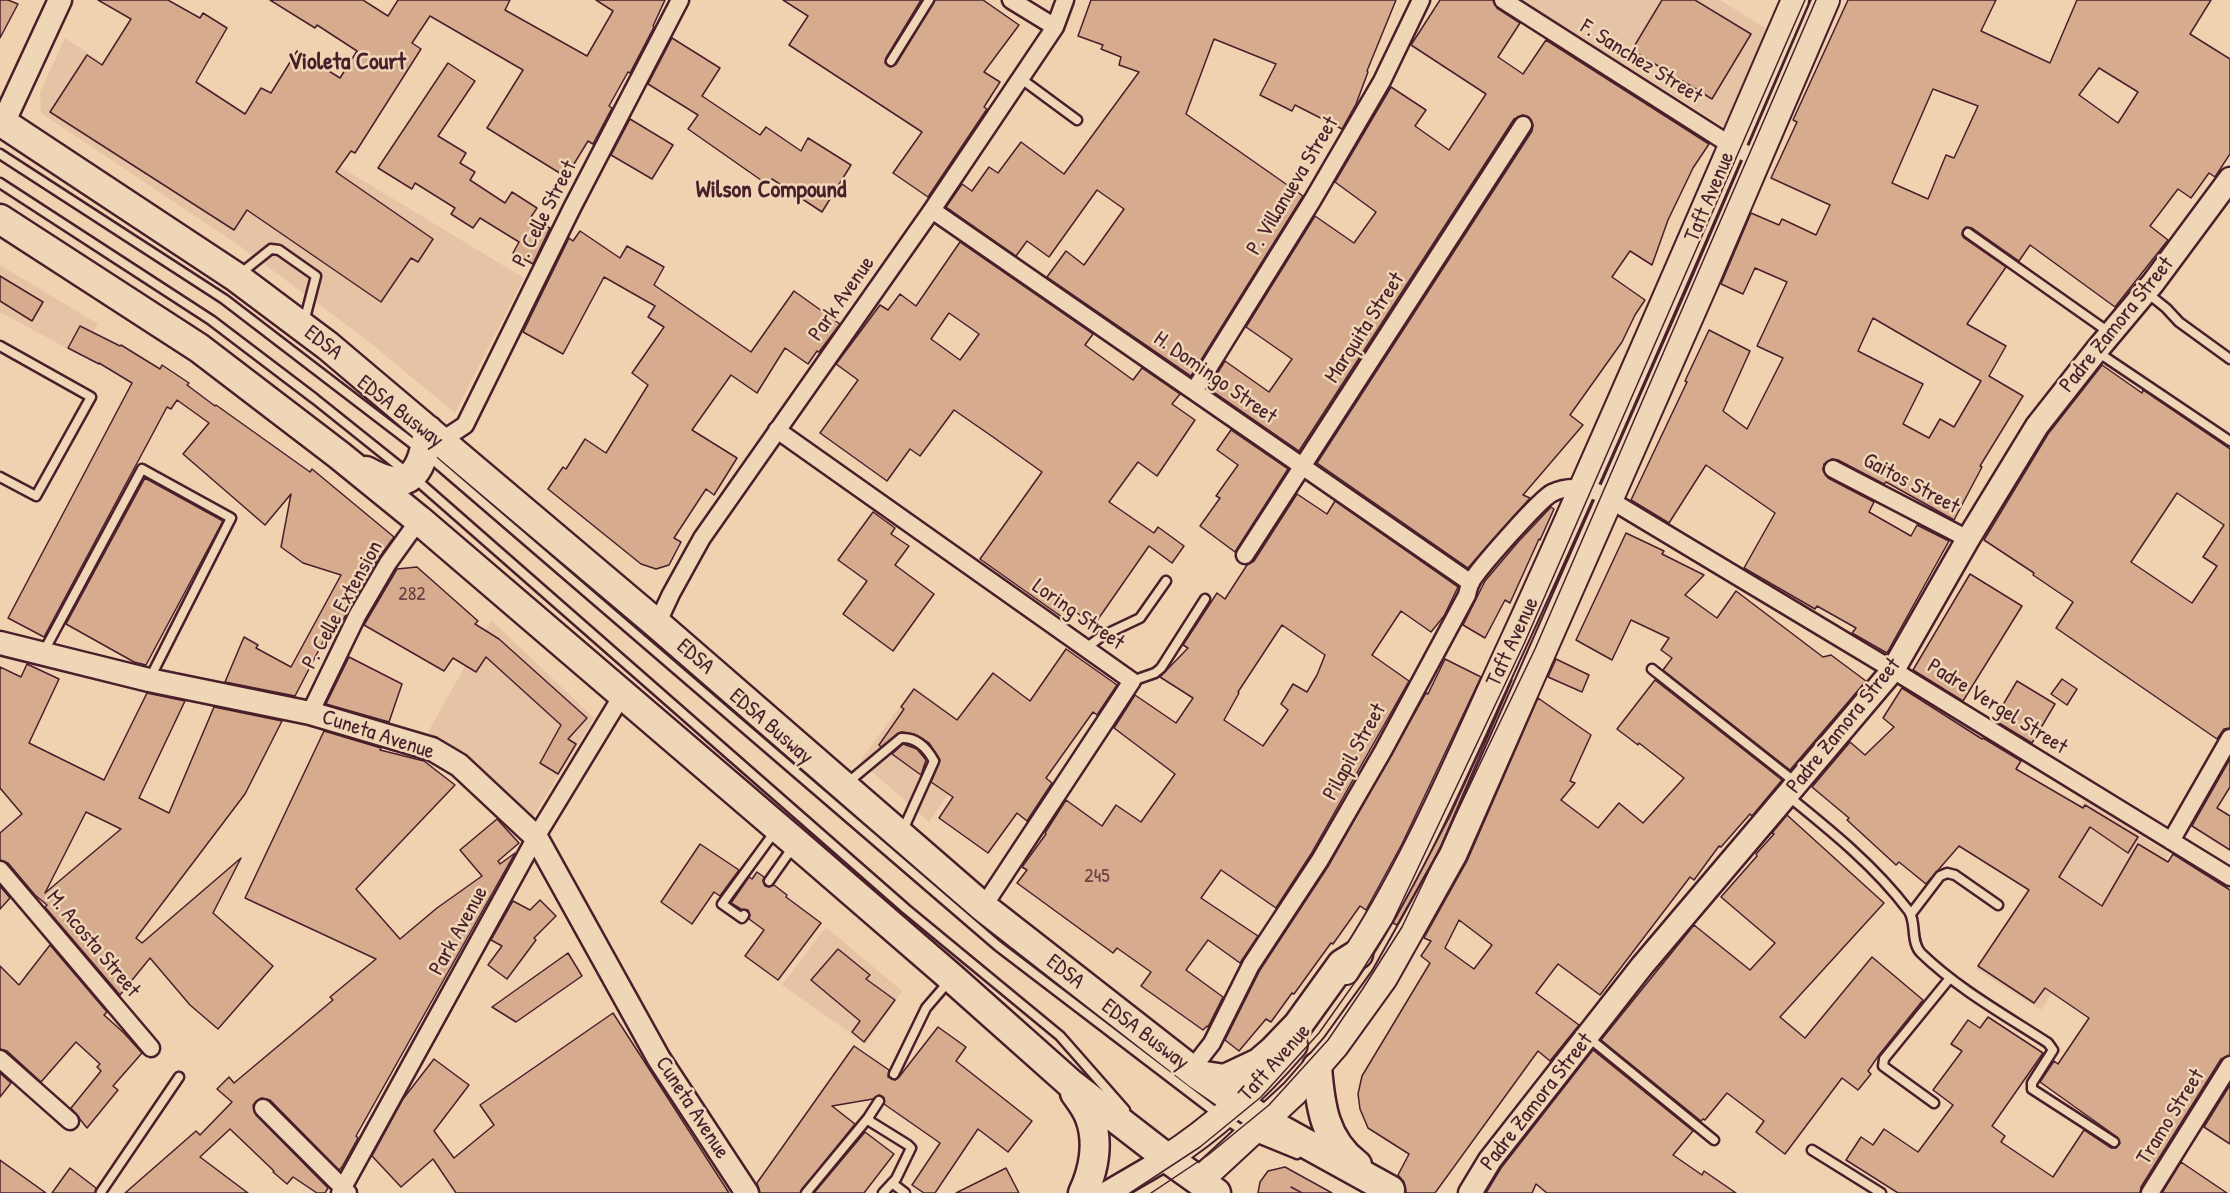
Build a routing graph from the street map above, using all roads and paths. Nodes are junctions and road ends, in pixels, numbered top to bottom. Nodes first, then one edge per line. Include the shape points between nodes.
1 (60, 0) edge
2 (680, 0) edge
3 (929, 0) edge
4 (1011, 0) edge
5 (1065, 0) edge
6 (1421, 0) edge
7 (1503, 0) edge
8 (1795, 0) edge
9 (1826, 0) edge
10 (1054, 27) junction
11 (891, 61) dead end
12 (1019, 78) junction
13 (1761, 115) junction
14 (1077, 120) dead end
15 (2, 122) edge
16 (1522, 125) dead end
17 (1732, 146) junction
18 (0, 154) edge
19 (1757, 159) junction
20 (2230, 179) edge
21 (0, 183) edge
22 (932, 210) junction
23 (0, 219) edge
24 (1968, 232) dead end
25 (236, 277) junction
26 (2146, 292) junction
27 (303, 327) junction
28 (2111, 333) junction
29 (0, 346) edge
30 (2096, 351) junction
31 (2230, 359) edge
32 (1194, 391) junction
33 (777, 430) junction
34 (2230, 441) edge
35 (426, 450) junction
36 (339, 454) junction
37 (1302, 467) junction
38 (1833, 469) dead end
39 (0, 477) edge
40 (1584, 488) junction
41 (1609, 499) junction
42 (419, 520) junction
43 (1968, 539) junction
44 (1245, 555) dead end
45 (1166, 581) dead end
46 (1471, 583) junction
47 (1205, 599) dead end
48 (657, 624) junction
49 (0, 643) edge
50 (1086, 648) junction
51 (42, 654) junction
52 (1653, 669) dead end
53 (1893, 670) junction
54 (149, 680) junction
55 (1132, 681) junction
56 (623, 694) junction
57 (310, 713) junction
58 (2230, 738) edge
59 (843, 786) junction
60 (1793, 790) junction
61 (787, 835) junction
62 (901, 836) junction
63 (536, 837) junction
64 (2171, 841) junction
65 (0, 870) edge
66 (2230, 877) edge
67 (769, 881) dead end
68 (1998, 904) dead end
69 (983, 907) junction
70 (1911, 914) junction
71 (744, 915) dead end
72 (1345, 959) junction
73 (952, 978) junction
74 (1950, 978) junction
75 (1587, 1038) junction
76 (151, 1048) dead end
77 (0, 1059) edge
78 (2230, 1065) edge
79 (1317, 1067) junction
80 (1194, 1073) junction
81 (894, 1074) dead end
82 (180, 1077) dead end
83 (1070, 1083) junction
84 (879, 1101) dead end
85 (1934, 1103) dead end
86 (263, 1108) dead end
87 (1231, 1110) junction
88 (1129, 1114) dead end
89 (868, 1118) junction
90 (70, 1121) dead end
91 (1137, 1123) dead end
92 (1256, 1127) junction
93 (1714, 1140) dead end
94 (2114, 1142) dead end
95 (1812, 1150) dead end
96 (1303, 1156) dead end
97 (1167, 1158) junction
98 (1324, 1164) dead end
99 (892, 1183) junction
100 (1200, 1189) edge
101 (1390, 1190) junction
102 (344, 1191) edge
103 (101, 1192) edge
104 (747, 1193) edge
105 (806, 1193) edge
106 (883, 1193) edge
107 (904, 1193) edge
108 (1083, 1193) edge
109 (1107, 1193) edge
110 (1470, 1193) edge
111 (1881, 1193) edge
112 (2150, 1193) edge

1 - 15 street
2 - 35 street, P. Celle Street via 465,425
3 - 11 lane
4 - 10 street
5 - 10 street, Park Avenue
6 - 32 street, P. Villanueva Street via 1382,81
7 - 17 street, F. Sanchez Street
8 - 13 main road, Taft Avenue
9 - 13 main road, Taft Avenue
10 - 12 street, Park Avenue
12 - 14 lane
12 - 22 street, Park Avenue
13 - 17 main road, Taft Avenue
13 - 19 main road, Taft Avenue
15 - 25 highway, EDSA
16 - 37 street, Marquita Street
17 - 19 street, F. Sanchez Street
17 - 40 main road, Taft Avenue
18 - 35 lane, EDSA Busway via 224,299
19 - 41 main road, Taft Avenue
20 - 26 street, Padre Zamora Street
21 - 35 lane, EDSA Busway via 211,320 315,399
22 - 32 street, H. Domingo Street
22 - 33 street, Park Avenue
23 - 36 highway via 199,348
24 - 28 lane
25 - 27 highway, EDSA
25 - 27 lane via 271,249 279,250 316,276
26 - 28 street, Padre Zamora Street
26 - 31 lane
27 - 35 highway, EDSA
28 - 30 street, Padre Zamora Street
29 - 39 lane via 91,397 36,496
30 - 34 lane
30 - 43 street, Padre Zamora Street via 2037,426
32 - 37 street, H. Domingo Street
33 - 48 street, Park Avenue via 702,538
33 - 50 street, Loring Street
35 - 36 highway via 403,481 378,477
35 - 48 highway, EDSA
35 - 87 lane, EDSA Busway via 998,946
35 - 88 lane, EDSA Busway via 906,909 1060,1036
36 - 42 highway
37 - 44 street, Marquita Street
37 - 46 street, H. Domingo Street
38 - 43 street, Gaitos Street
40 - 41 street, Padre Vergel Street
40 - 46 street, Pilapil Street via 1548,494
40 - 72 main road, Taft Avenue via 1421,840
41 - 53 street, Padre Vergel Street
41 - 79 main road, Taft Avenue via 1454,855 1384,978
42 - 56 highway
42 - 57 street, P. Celle Extension via 357,616
43 - 53 street, Padre Zamora Street
45 - 50 lane via 1140,618
46 - 80 street, Pilapil Street via 1383,751 1282,922 1251,965
47 - 55 lane via 1161,668
48 - 59 highway, EDSA
49 - 51 street, Cuneta Avenue
50 - 55 street, Loring Street
51 - 54 street, Cuneta Avenue
51 - 54 lane via 142,469 231,518
52 - 60 lane
53 - 60 street, Padre Zamora Street
53 - 64 street, Padre Vergel Street
54 - 57 street, Cuneta Avenue
55 - 69 street, Loring Street
56 - 61 highway
56 - 63 street, Park Avenue
57 - 63 street, Cuneta Avenue via 432,749 459,765
58 - 64 street
59 - 62 highway, EDSA
59 - 62 lane via 901,738 921,744 934,761
60 - 70 lane
60 - 75 street, Padre Zamora Street via 1642,966
61 - 67 lane
61 - 71 lane via 722,904 742,918
61 - 73 highway
62 - 69 highway, EDSA
63 - 102 street, Park Avenue
63 - 104 street, Cuneta Avenue via 659,1059
64 - 66 street, Padre Vergel Street
65 - 76 street, M. Acosta Street
68 - 70 lane via 1947,873 1940,876
69 - 80 highway, EDSA
70 - 74 lane via 1918,950
72 - 80 highway via 1274,1052 1224,1079
72 - 87 main road, Taft Avenue via 1311,1025
73 - 81 lane via 926,1008
73 - 83 highway
74 - 85 lane via 1884,1059 1883,1066
74 - 94 lane via 2048,1043 2053,1050 2032,1089
75 - 93 lane
75 - 110 street, Padre Zamora Street via 1490,1160
77 - 90 street
78 - 112 street, Tramo Street
79 - 92 main road, Taft Avenue via 1294,1094
79 - 101 highway via 1321,1107 1337,1143 1351,1161
80 - 87 highway, EDSA
82 - 103 lane
83 - 97 highway
83 - 108 highway via 1090,1118 1095,1143 1093,1168
84 - 89 lane
86 - 102 street
87 - 92 highway, EDSA
87 - 97 main road, Taft Avenue
89 - 99 lane via 911,1148
89 - 105 lane
91 - 97 lane
92 - 96 lane
92 - 100 main road, Taft Avenue
92 - 101 highway, EDSA
95 - 111 lane
97 - 100 highway
97 - 109 street, Taft Avenue
98 - 101 lane
99 - 106 lane
99 - 107 lane

